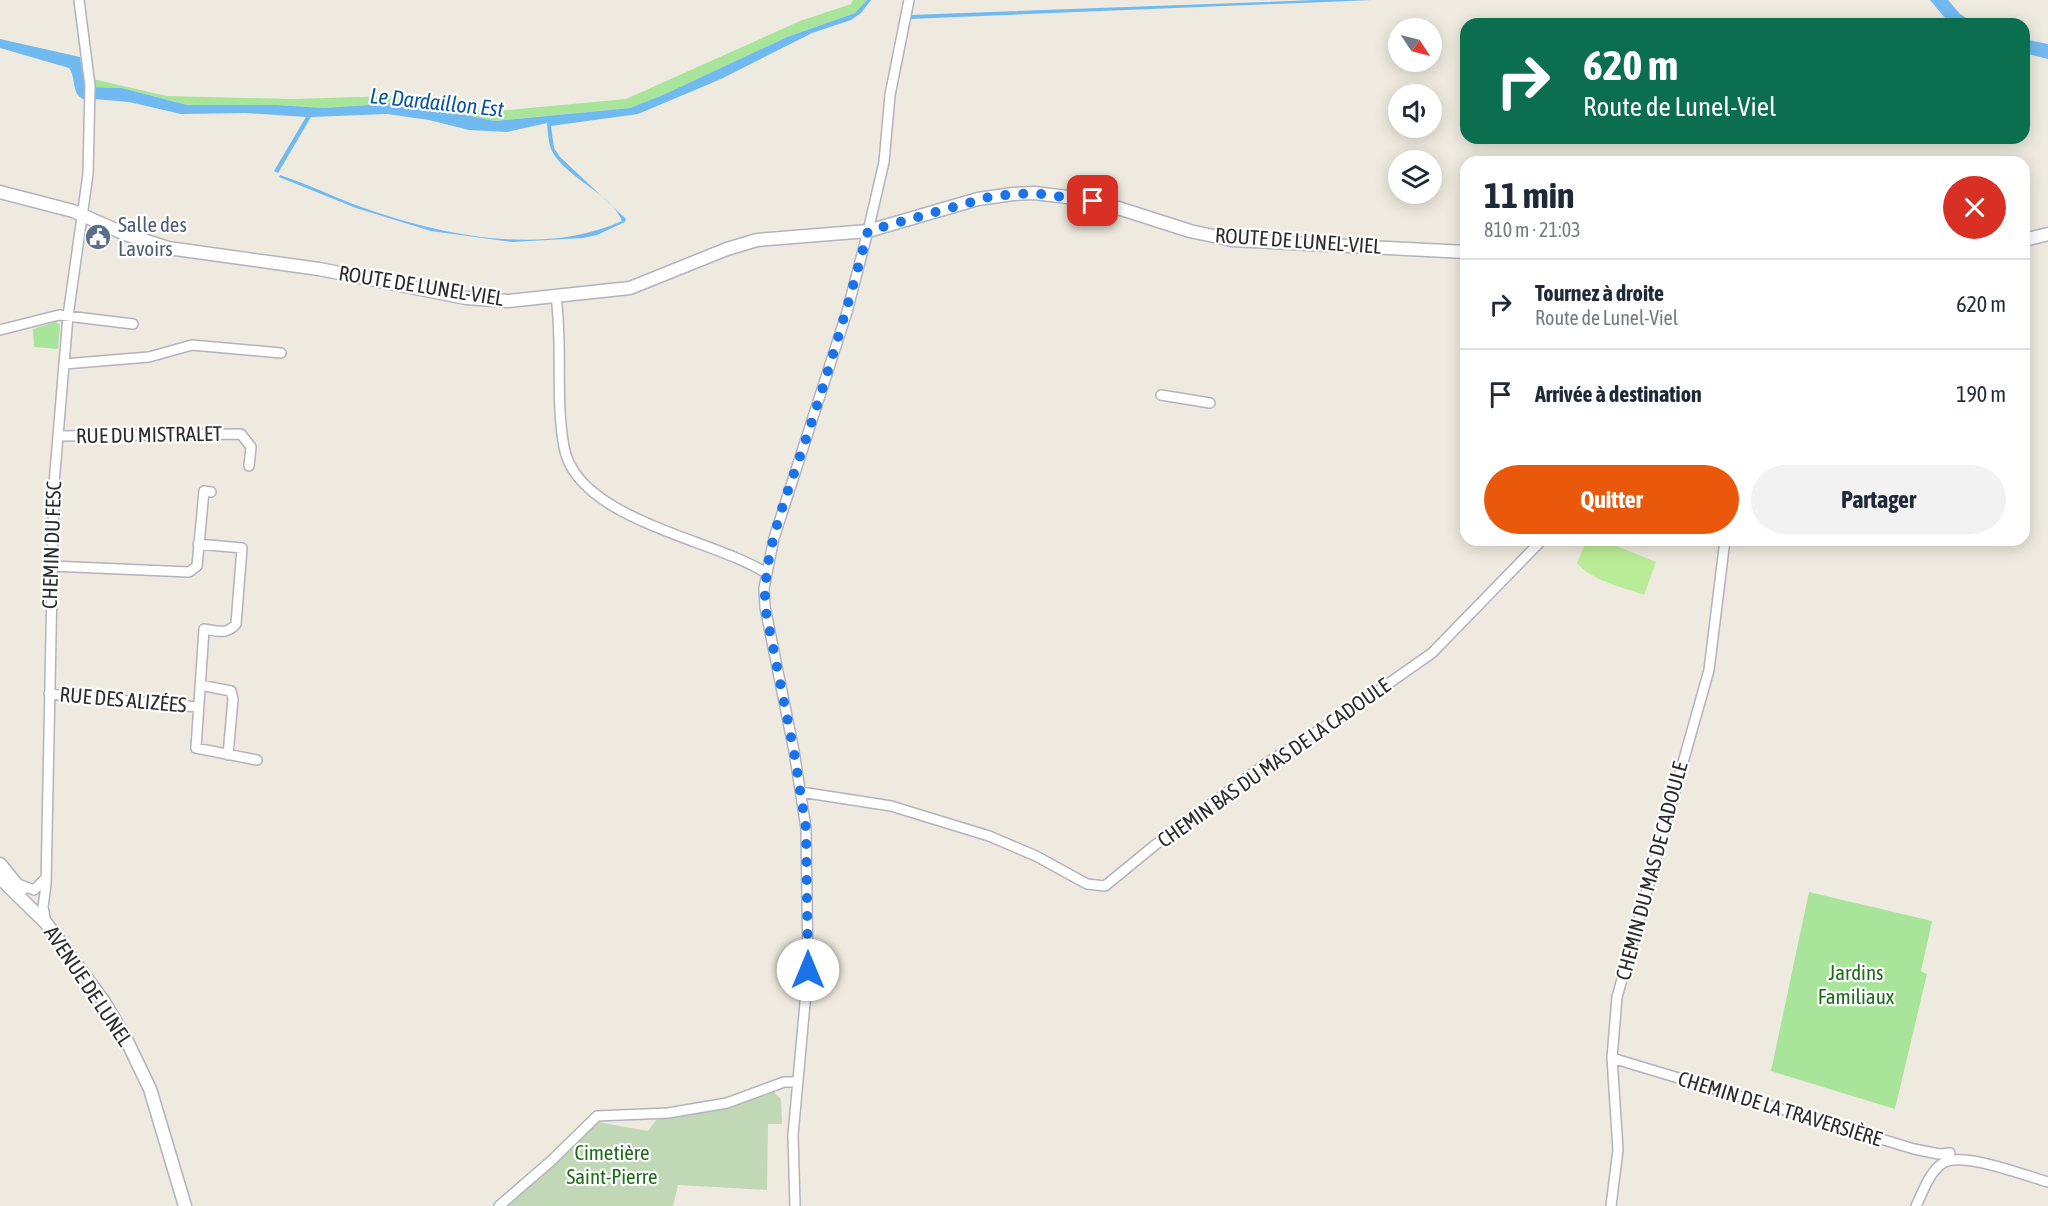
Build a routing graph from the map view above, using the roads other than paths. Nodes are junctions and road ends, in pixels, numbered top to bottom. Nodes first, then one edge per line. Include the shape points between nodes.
1 (79, 0) edge
2 (909, 0) edge
3 (0, 192) edge
4 (82, 215) junction
5 (868, 231) junction
6 (2048, 234) edge
7 (2030, 238) edge
8 (1460, 252) edge
9 (556, 297) junction
10 (68, 316) junction
11 (133, 324) dead end
12 (0, 330) edge
13 (281, 353) dead end
14 (64, 364) junction
15 (1161, 395) dead end
16 (1210, 403) dead end
17 (58, 436) junction
18 (249, 466) dead end
19 (211, 492) dead end
20 (198, 544) junction
21 (1536, 546) edge
22 (1724, 546) edge
23 (51, 566) junction
24 (766, 573) junction
25 (200, 685) junction
26 (49, 694) junction
27 (198, 707) junction
28 (228, 755) junction
29 (257, 760) dead end
30 (801, 792) junction
31 (0, 864) edge
32 (46, 877) junction
33 (0, 878) edge
34 (16, 882) junction
35 (31, 906) junction
36 (46, 923) junction
37 (1612, 1058) junction
38 (796, 1082) junction
39 (1951, 1156) junction
40 (2048, 1182) edge
41 (185, 1206) edge
42 (499, 1206) edge
43 (795, 1206) edge
44 (1611, 1206) edge
45 (1916, 1206) edge

1 - 4 street, CHEMIN DU FESC via 90,86 88,174
2 - 5 street via 890,95 884,162
3 - 4 street, ROUTE DE LUNEL-VIEL
4 - 9 street, ROUTE DE LUNEL-VIEL via 149,243 187,252 319,269 479,299
4 - 10 street, CHEMIN DU FESC
5 - 8 street, ROUTE DE LUNEL-VIEL via 978,199 1034,193 1093,201 1232,240
5 - 9 street, ROUTE DE LUNEL-VIEL via 757,240 630,288
5 - 24 street via 847,312
6 - 7 street
9 - 24 street via 563,435 569,463 592,489 644,524 736,557
10 - 11 street
10 - 12 street via 53,316
10 - 14 street, CHEMIN DU FESC
13 - 14 street via 192,345 149,357
14 - 17 street, CHEMIN DU FESC
15 - 16 street
17 - 18 street, RUE DU MISTRALET via 242,434 251,447
17 - 23 street, CHEMIN DU FESC
19 - 20 street via 204,492
20 - 23 street via 197,566 189,572
20 - 25 street via 242,548 236,624 224,632 204,629
21 - 30 street, CHEMIN BAS DU MAS DE LA CADOULE via 1441,646 1348,712 1268,762 1105,886 1087,884 989,836 891,806
22 - 37 street, CHEMIN DU MAS DE CADOULE via 1708,670 1620,987
23 - 26 street, CHEMIN DU FESC
24 - 30 street via 765,607
25 - 27 street
25 - 28 street via 231,691
26 - 27 street, RUE DES ALIZÉES
26 - 32 street, CHEMIN DU FESC
27 - 28 street via 196,748
28 - 29 street
30 - 38 street via 806,828 808,970
31 - 34 street, AVENUE DE LUNEL
32 - 34 street via 34,891
32 - 36 street, CHEMIN DU FESC
33 - 35 street, AVENUE DE LUNEL
34 - 35 street, AVENUE DE LUNEL
35 - 36 street, AVENUE DE LUNEL
36 - 41 street, AVENUE DE LUNEL via 104,1002 134,1053 155,1104
37 - 39 street, CHEMIN DE LA TRAVERSIÈRE via 1914,1149
37 - 44 street, CHEMIN DU MAS DE CADOULE via 1618,1150
38 - 42 street via 784,1082 727,1102 668,1113 597,1116
38 - 43 street
39 - 40 street, CHEMIN DE LA TRAVERSIÈRE
39 - 45 street via 1936,1169

